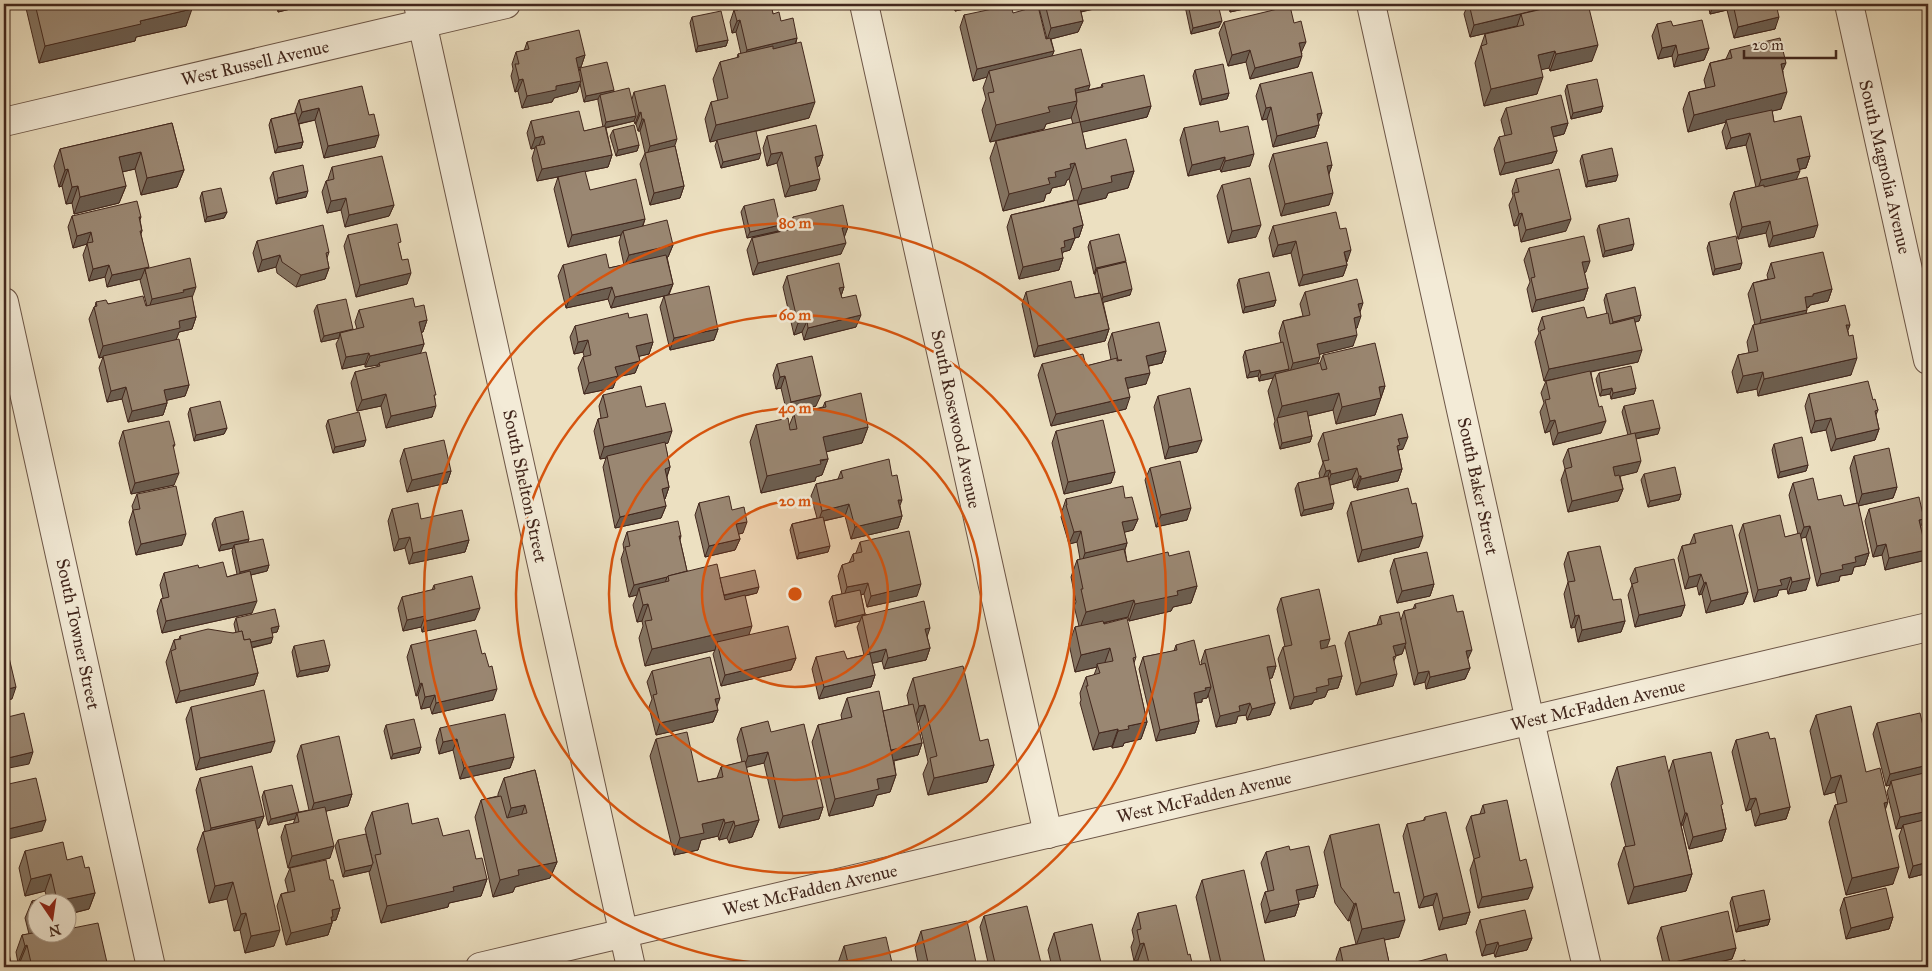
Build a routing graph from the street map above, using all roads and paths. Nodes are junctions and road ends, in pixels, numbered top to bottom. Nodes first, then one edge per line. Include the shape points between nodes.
1 (506, 4) edge
2 (864, 4) edge
3 (1371, 4) edge
4 (1849, 4) edge
5 (421, 14) edge
6 (4, 122) edge
7 (4, 302) edge
8 (1928, 360) edge
9 (1928, 627) edge
10 (1530, 721) junction
11 (1048, 834) junction
12 (624, 933) junction
13 (151, 967) edge
14 (480, 967) edge
15 (632, 967) edge
16 (1587, 967) edge

1 - 5 street, West Russell Avenue
2 - 11 street, South Rosewood Avenue
3 - 10 street, South Baker Street
4 - 8 street, South Magnolia Avenue
5 - 6 street, West Russell Avenue
5 - 12 street, South Shelton Street
7 - 13 street, South Towner Street
9 - 10 street, West McFadden Avenue
10 - 11 street, West McFadden Avenue
10 - 16 street, South Baker Street
11 - 12 street, West McFadden Avenue
12 - 14 street, West McFadden Avenue
12 - 15 street, South Shelton Street

